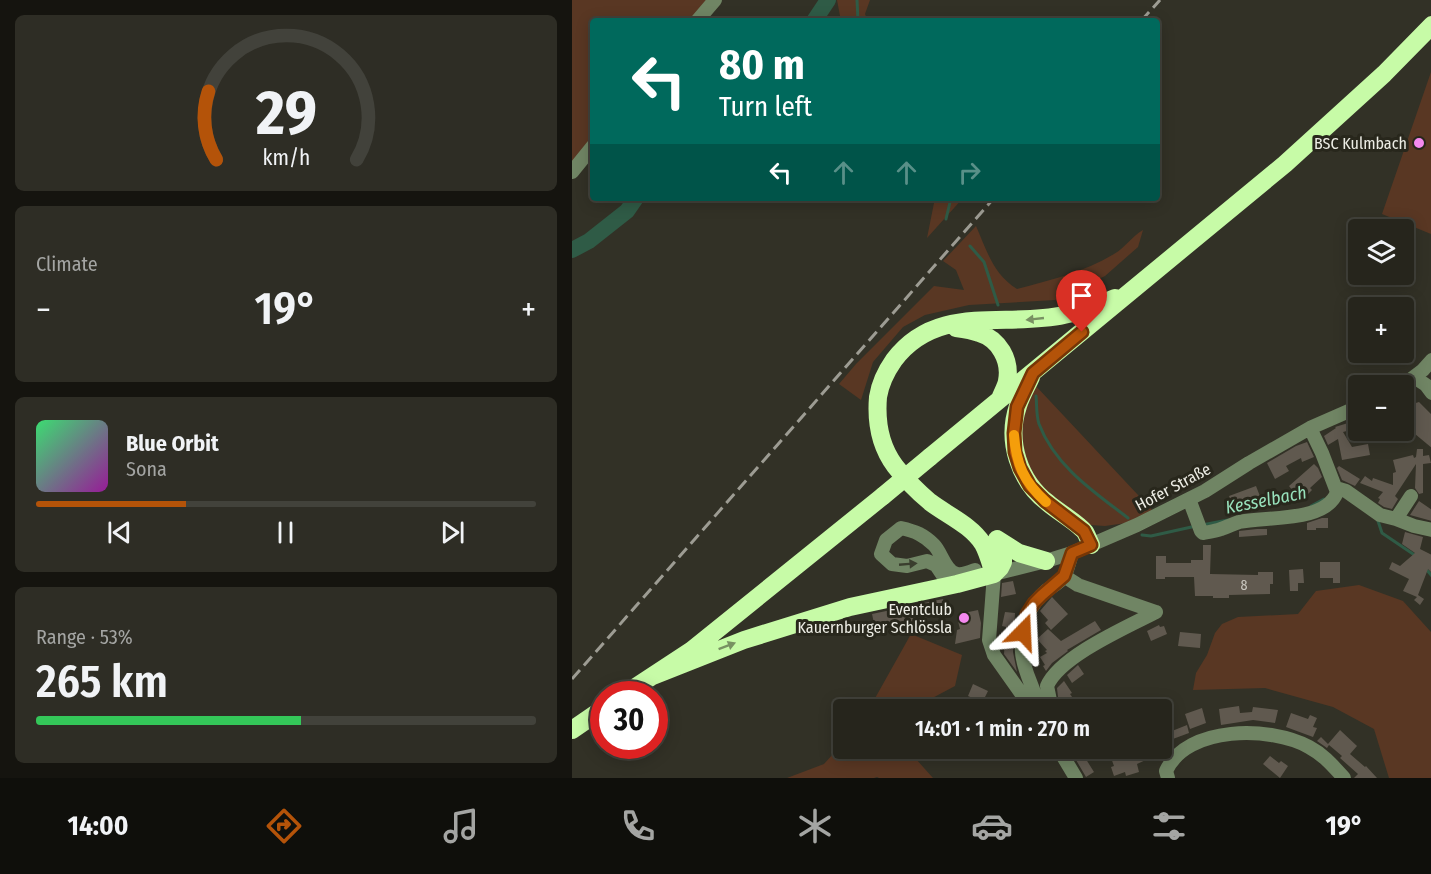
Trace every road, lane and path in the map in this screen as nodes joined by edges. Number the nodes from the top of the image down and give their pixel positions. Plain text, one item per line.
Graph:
1 (714, 0) edge
2 (699, 18) edge
3 (1432, 25) edge
4 (590, 150) edge
5 (572, 171) edge
6 (1131, 291) junction
7 (946, 325) junction
8 (1432, 360) edge
9 (1033, 373) junction
10 (1414, 377) joint
11 (1432, 393) edge
12 (1000, 399) junction
13 (1348, 411) edge
14 (1310, 428) junction
15 (1336, 493) junction
16 (1411, 496) dead end
17 (1189, 499) junction
18 (955, 518) junction
19 (1396, 519) junction
20 (1432, 530) edge
21 (998, 540) junction
22 (1091, 545) junction
23 (1072, 553) junction
24 (1046, 561) junction
25 (994, 574) junction
26 (1064, 576) junction
27 (957, 584) junction
28 (653, 676) junction
29 (645, 681) edge
30 (1048, 692) junction
31 (1025, 699) edge
32 (1037, 699) edge
33 (1050, 699) edge
34 (1053, 699) edge
35 (590, 718) edge
36 (572, 730) edge
37 (1064, 759) edge
38 (1074, 777) edge
39 (1168, 778) edge
40 (1344, 778) edge

1 - 2 street
3 - 6 highway
4 - 5 street
6 -> 7 highway
6 - 9 highway
7 - 12 highway
7 - 18 highway
8 - 10 street
9 - 12 highway
9 - 22 highway
10 - 11 street
12 - 28 highway, bridge
13 - 14 street, Hofer Straße
14 - 15 street
14 - 17 street, Hofer Straße
15 - 17 street
15 - 19 street
16 - 19 street
17 - 22 street, Hofer Straße
18 - 21 highway
18 - 25 highway
19 - 20 street
21 - 24 highway
21 - 25 highway
22 - 23 street, Hofer Straße
23 - 24 street, Hofer Straße
23 - 26 street
24 - 25 street, Hofer Straße
25 - 27 highway
25 -> 27 street, Hofer Straße
25 - 31 street
26 - 30 street
26 - 32 street
28 -> 27 highway
28 - 29 highway
30 - 33 street
30 - 34 street
35 - 36 highway
37 - 38 street
39 - 40 street

